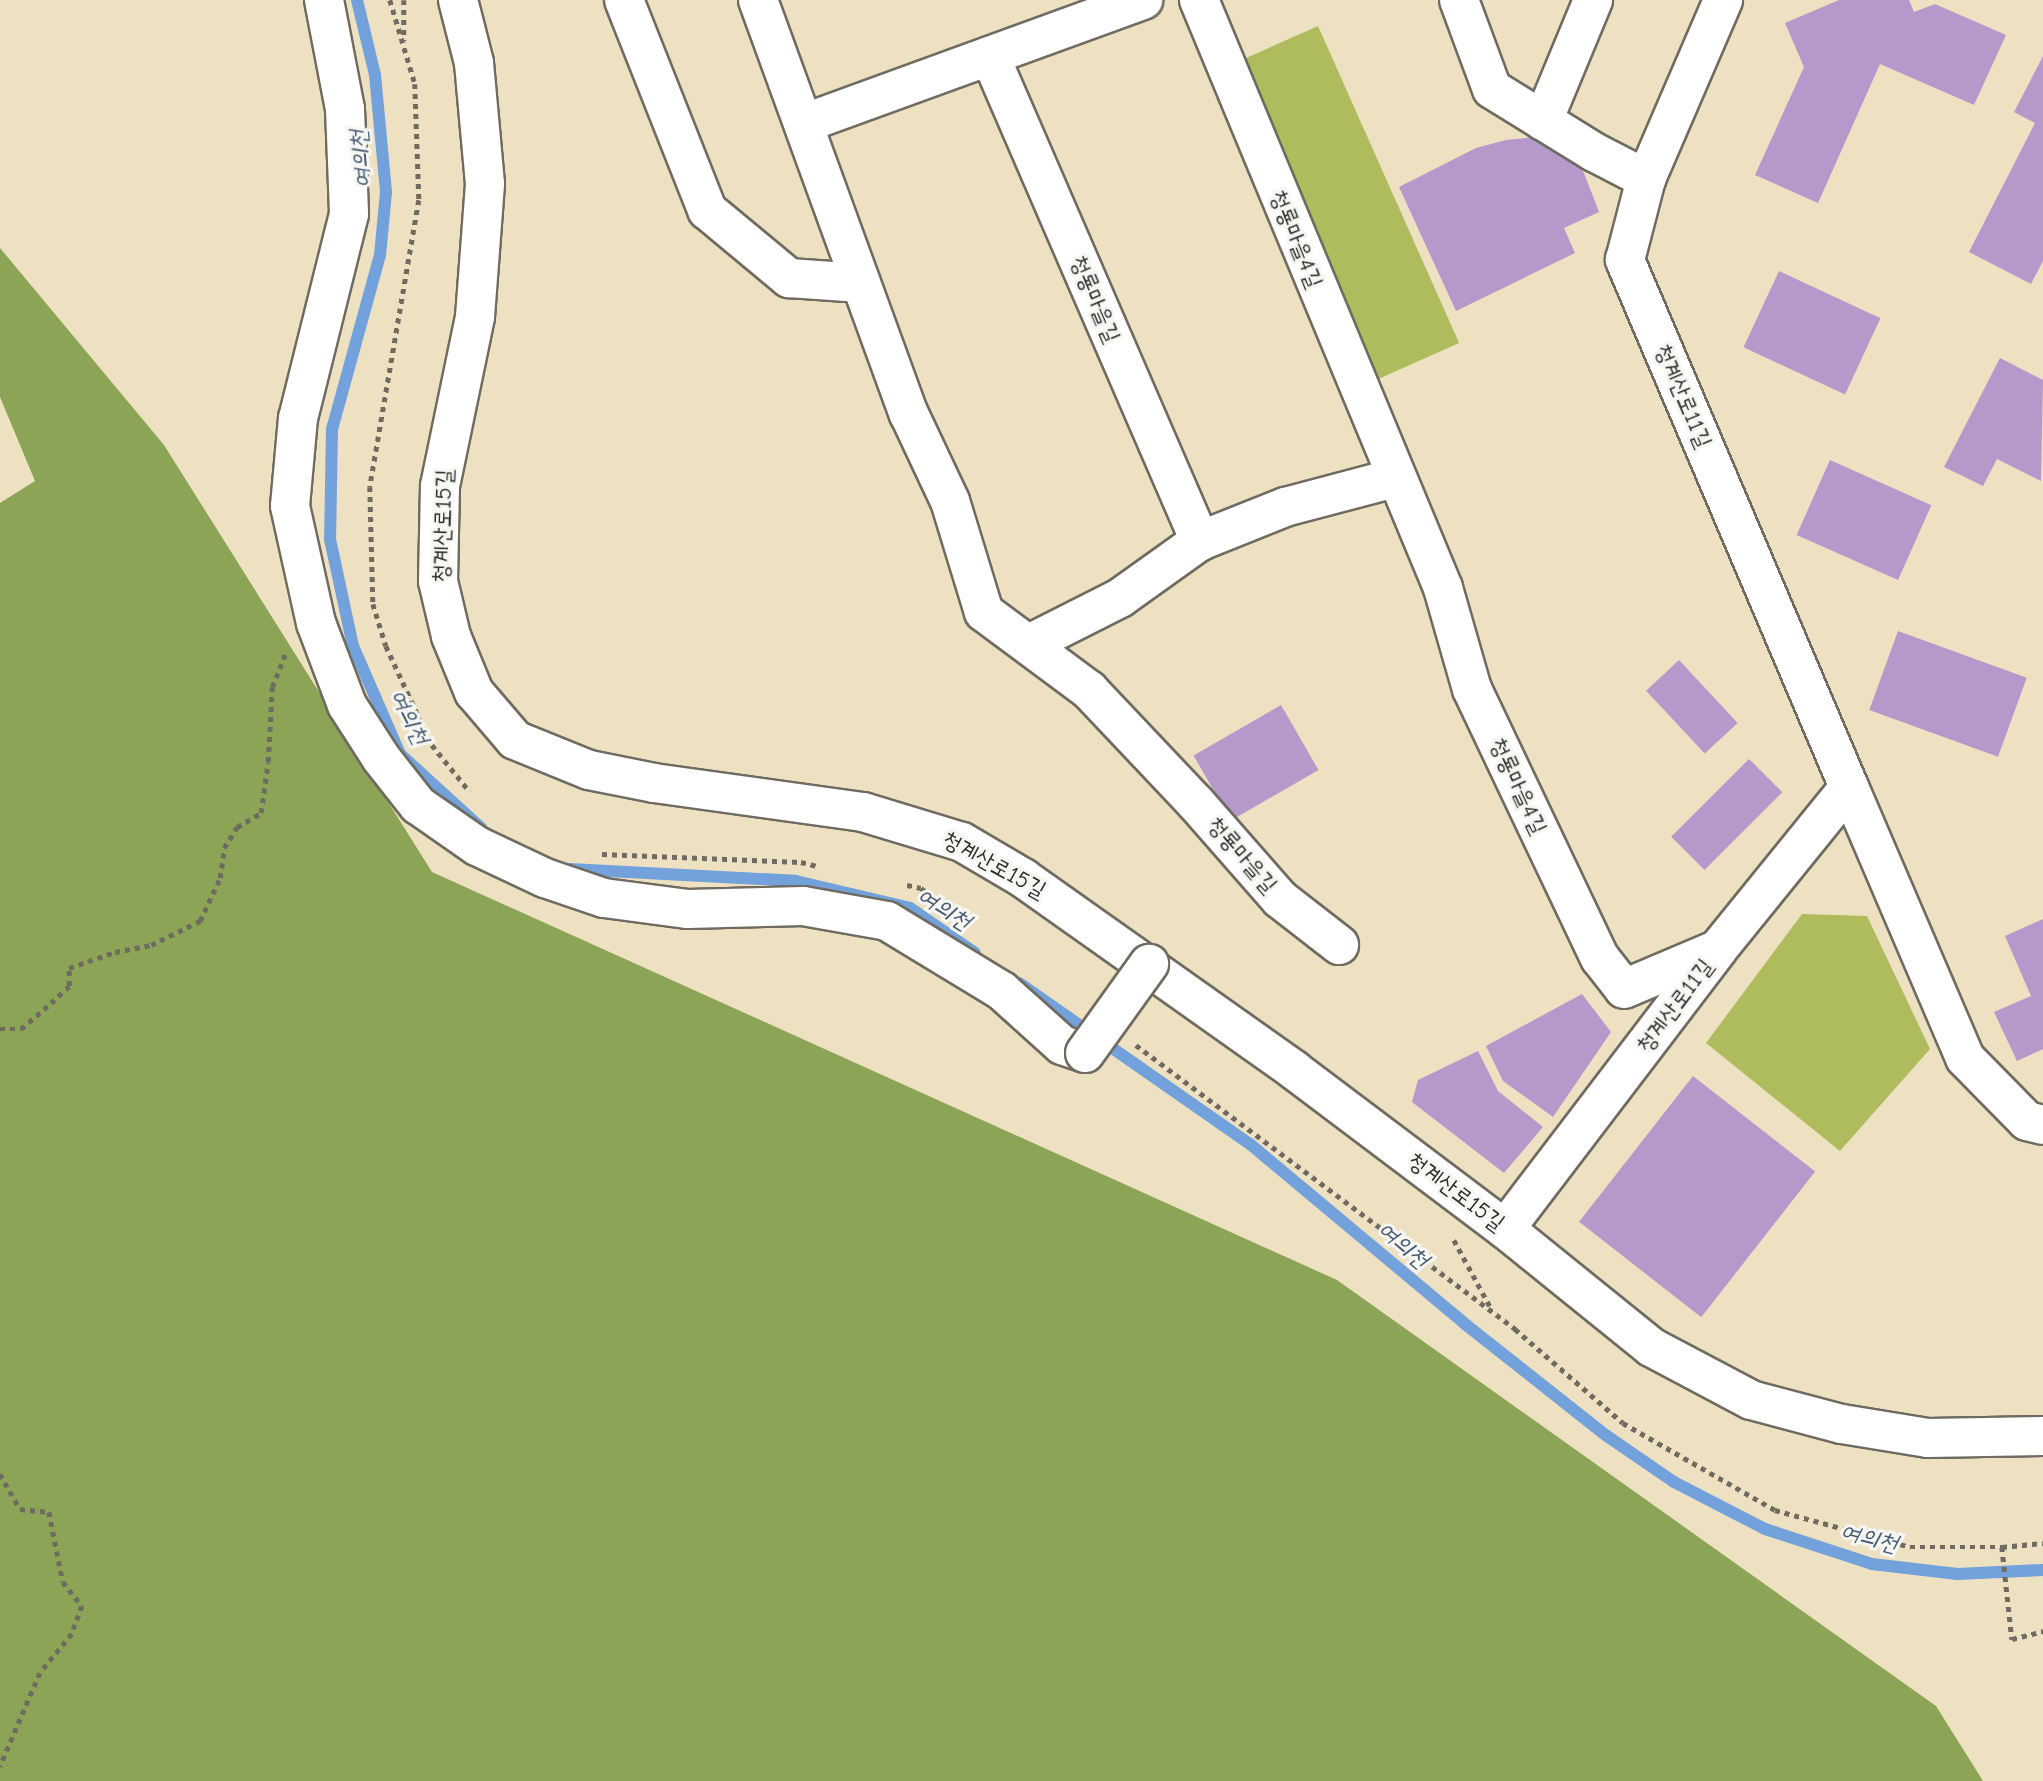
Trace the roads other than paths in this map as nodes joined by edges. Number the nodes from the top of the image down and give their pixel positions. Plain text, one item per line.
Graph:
1 (324, 0) edge
2 (458, 0) edge
3 (624, 0) edge
4 (758, 0) edge
5 (1143, 0) edge
6 (1199, 0) edge
7 (1459, 0) edge
8 (1593, 0) edge
9 (1723, 0) edge
10 (990, 56) junction
11 (1543, 121) junction
12 (805, 123) junction
13 (1646, 179) junction
14 (861, 284) junction
15 (1395, 478) junction
16 (1199, 541) junction
17 (1029, 644) junction
18 (1849, 788) junction
19 (1339, 945) dead end
20 (1718, 949) junction
21 (1149, 964) junction
22 (2043, 1125) edge
23 (1505, 1229) junction
24 (2043, 1436) edge

1 - 21 street, bridge
2 - 21 street, 청계산로15길
3 - 14 street
4 - 12 street, 청룡마을길
5 - 10 street
6 - 15 street, 청룡마을4길
7 - 11 street
8 - 11 street
9 - 13 street, 청계산로11길
10 - 12 street
10 - 16 street, 청룡마을길
11 - 13 street
12 - 14 street, 청룡마을길
13 - 18 street, 청계산로11길
14 - 17 street, 청룡마을길
15 - 16 street
15 - 20 street, 청룡마을4길
16 - 17 street
17 - 19 street, 청룡마을길
18 - 20 street, 청계산로11길
18 - 22 street, 청계산로11길
20 - 23 street, 청계산로11길
21 - 23 street, 청계산로15길
23 - 24 street, 청계산로15길

